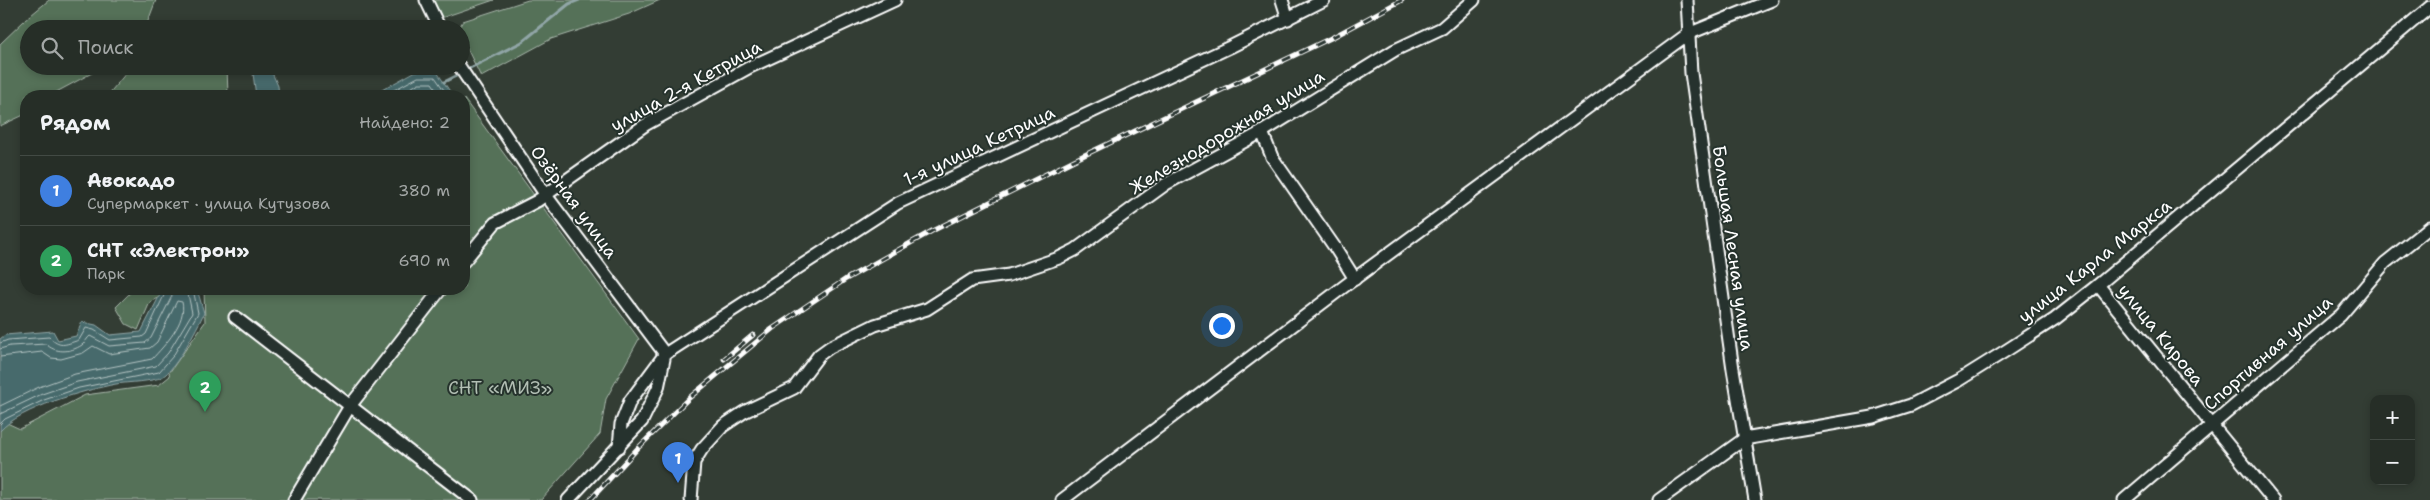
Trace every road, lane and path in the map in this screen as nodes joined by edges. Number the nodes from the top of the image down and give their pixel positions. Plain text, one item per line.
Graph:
1 (426, 0) edge
2 (894, 0) edge
3 (1282, 0) edge
4 (1324, 0) edge
5 (1474, 0) edge
6 (1687, 0) edge
7 (1772, 0) edge
8 (2430, 7) edge
9 (1288, 19) junction
10 (436, 20) edge
11 (1688, 34) junction
12 (465, 75) edge
13 (1262, 132) junction
14 (545, 194) junction
15 (2430, 227) edge
16 (470, 253) edge
17 (1354, 279) junction
18 (2098, 285) junction
19 (436, 295) edge
20 (234, 317) dead end
21 (665, 354) junction
22 (350, 406) junction
23 (2211, 426) junction
24 (1744, 438) junction
25 (619, 446) junction
26 (294, 500) edge
27 (472, 500) edge
28 (568, 500) edge
29 (691, 500) edge
30 (1062, 500) edge
31 (1658, 500) edge
32 (1755, 500) edge
33 (2124, 500) edge
34 (2273, 500) edge

1 - 10 street
2 - 14 street, улица 2-я Кетрица
3 - 9 street
4 - 9 street, 1-я улица Кетрица
5 - 13 street, Железнодорожная улица
6 - 11 street, Большая Лесная улица
7 - 11 street
8 - 18 street, улица Карла Маркса
9 - 21 street, 1-я улица Кетрица
11 - 17 street
11 - 24 street, Большая Лесная улица
12 - 14 street, Озёрная улица
13 - 17 street
13 - 29 street, Железнодорожная улица
14 - 16 street, улица 2-я Кетрица
14 - 21 street, Озёрная улица
15 - 23 street, Спортивная улица
17 - 30 street
18 - 23 street, улица Кирова
18 - 24 street, улица Карла Маркса
19 - 22 street
20 - 22 street
21 - 25 street
21 - 25 street
22 - 26 street
22 - 27 street
23 - 33 street, Спортивная улица
23 - 34 street, улица Кирова
24 - 31 street, улица Карла Маркса
24 - 32 street, Большая Лесная улица
25 - 28 street

